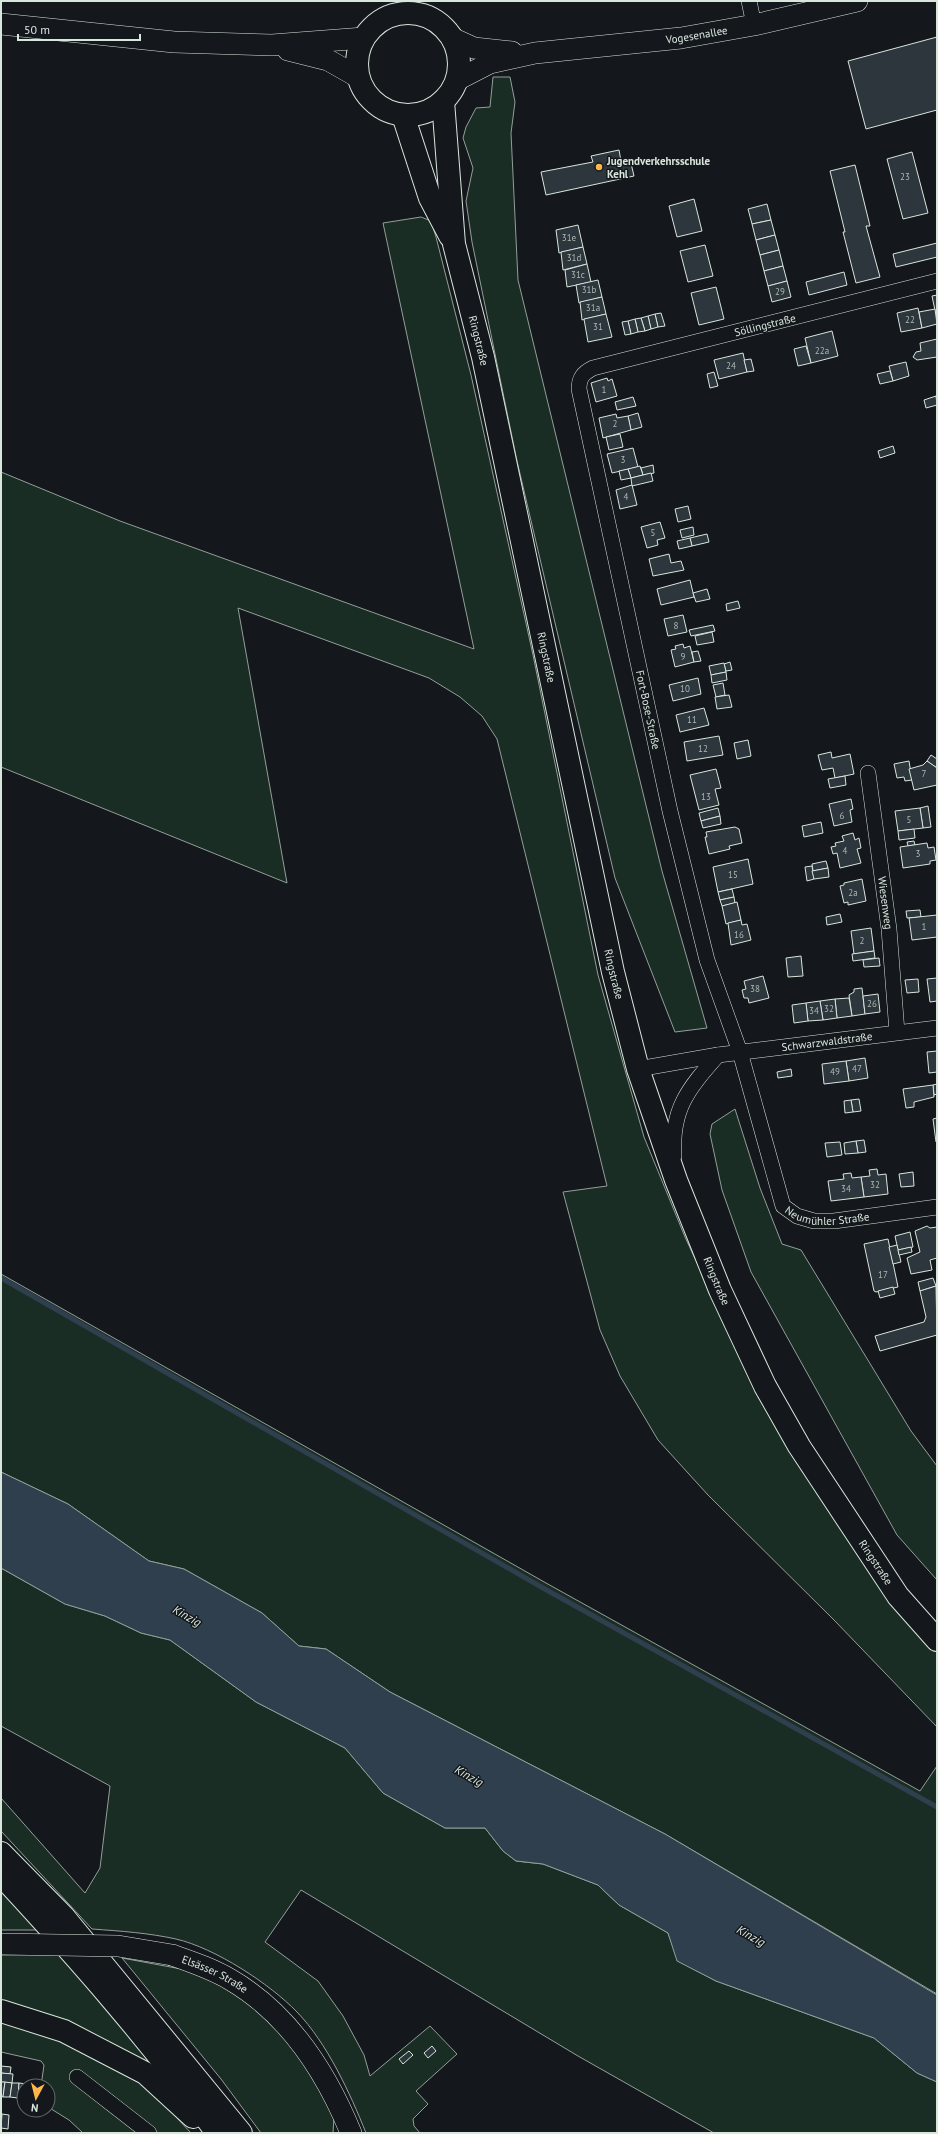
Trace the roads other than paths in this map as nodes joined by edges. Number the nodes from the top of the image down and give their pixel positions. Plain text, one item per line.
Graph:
1 (749, 1) edge
2 (857, 1) edge
3 (423, 8) edge
4 (380, 11) edge
5 (1, 24) edge
6 (754, 25) junction
7 (364, 38) junction
8 (452, 38) junction
9 (272, 45) junction
10 (534, 53) junction
11 (358, 77) junction
12 (457, 80) junction
13 (443, 101) junction
14 (403, 115) junction
15 (454, 244) junction
16 (937, 281) edge
17 (593, 368) joint
18 (868, 773) dead end
19 (937, 1028) edge
20 (897, 1032) junction
21 (740, 1052) junction
22 (718, 1055) junction
23 (638, 1069) junction
24 (676, 1180) junction
25 (937, 1208) edge
26 (937, 1640) edge
27 (1, 1853) edge
28 (1, 1875) edge
29 (1, 1944) edge
30 (1, 2011) edge
31 (77, 2077) dead end
32 (342, 2123) edge
33 (150, 2133) edge
34 (210, 2133) edge
35 (217, 2133) edge
36 (242, 2133) edge
37 (351, 2133) edge

1 - 6 street
2 - 6 street, Vogesenallee
3 - 4 main road
3 - 8 main road
4 - 7 main road
5 - 9 street
6 - 10 street, Vogesenallee
7 - 9 street
7 - 11 main road
8 - 10 street, Vogesenallee
8 - 12 main road
9 - 11 street
10 - 12 street, Vogesenallee
11 - 14 main road
12 - 13 main road
13 - 14 main road
13 - 15 main road, Ringstraße
14 - 15 main road, Ringstraße
15 - 23 main road, Ringstraße
16 - 17 street, Söllingstraße
17 - 21 street, Fort-Bose-Straße
18 - 20 street, Wiesenweg
19 - 20 street, Schwarzwaldstraße
20 - 21 street, Schwarzwaldstraße
21 - 22 street, Schwarzwaldstraße
21 - 25 street, Neumühler Straße
22 - 23 street, Schwarzwaldstraße
22 - 24 street
23 - 24 main road, Ringstraße
24 - 26 main road, Ringstraße
27 - 36 main road
28 - 35 main road
29 - 32 street, Elsässer Straße, bridge
30 - 34 main road
31 - 33 street
32 - 37 street, Elsässer Straße

